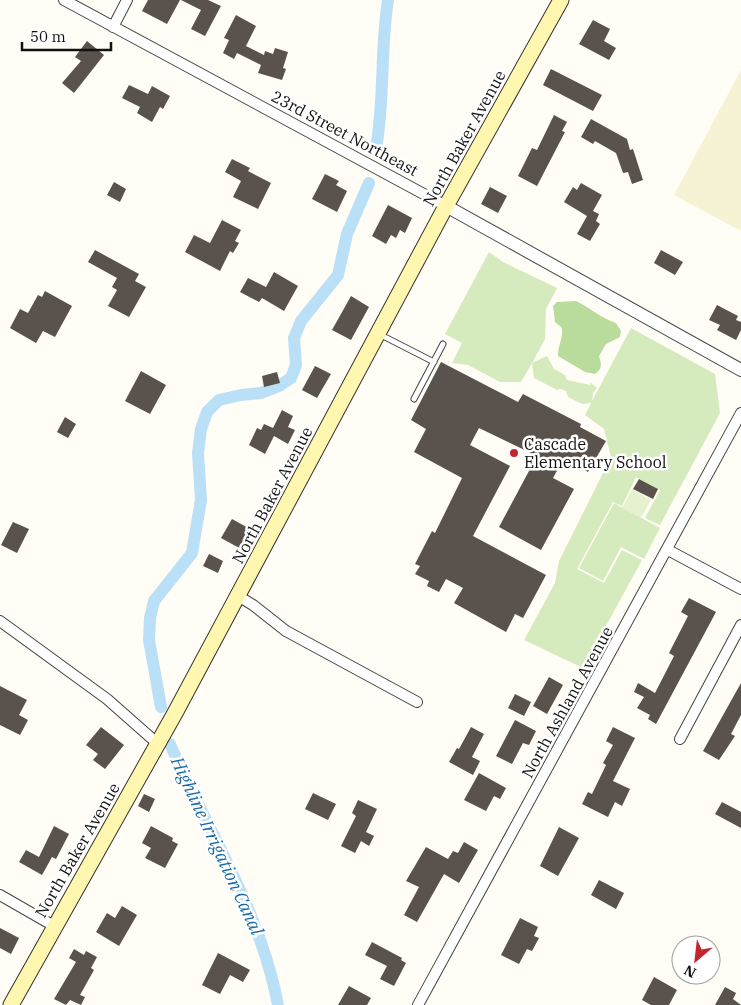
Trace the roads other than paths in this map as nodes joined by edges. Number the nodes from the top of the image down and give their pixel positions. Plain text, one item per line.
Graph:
1 (64, 0) edge
2 (127, 0) edge
3 (561, 0) edge
4 (113, 27) junction
5 (446, 206) junction
6 (379, 334) junction
7 (443, 344) dead end
8 (434, 362) junction
9 (741, 370) edge
10 (414, 399) dead end
11 (741, 414) edge
12 (668, 550) junction
13 (741, 589) edge
14 (238, 596) junction
15 (0, 621) edge
16 (741, 625) edge
17 (417, 702) dead end
18 (680, 739) dead end
19 (158, 744) junction
20 (0, 895) edge
21 (54, 926) junction
22 (11, 1005) edge
23 (418, 1005) edge

1 - 4 street, 23rd Street Northeast
2 - 4 street
3 - 5 main road, North Baker Avenue
4 - 5 street, 23rd Street Northeast
5 - 6 main road, North Baker Avenue
5 - 9 street, 23rd Street Northeast
6 - 8 lane
6 - 14 main road, North Baker Avenue
7 - 8 lane
8 - 10 lane
11 - 12 street, North Ashland Avenue
12 - 13 street
12 - 23 street, North Ashland Avenue
14 - 17 street
14 - 19 main road, North Baker Avenue
15 - 19 street
16 - 18 street
19 - 21 main road, North Baker Avenue
20 - 21 street
21 - 22 main road, North Baker Avenue

